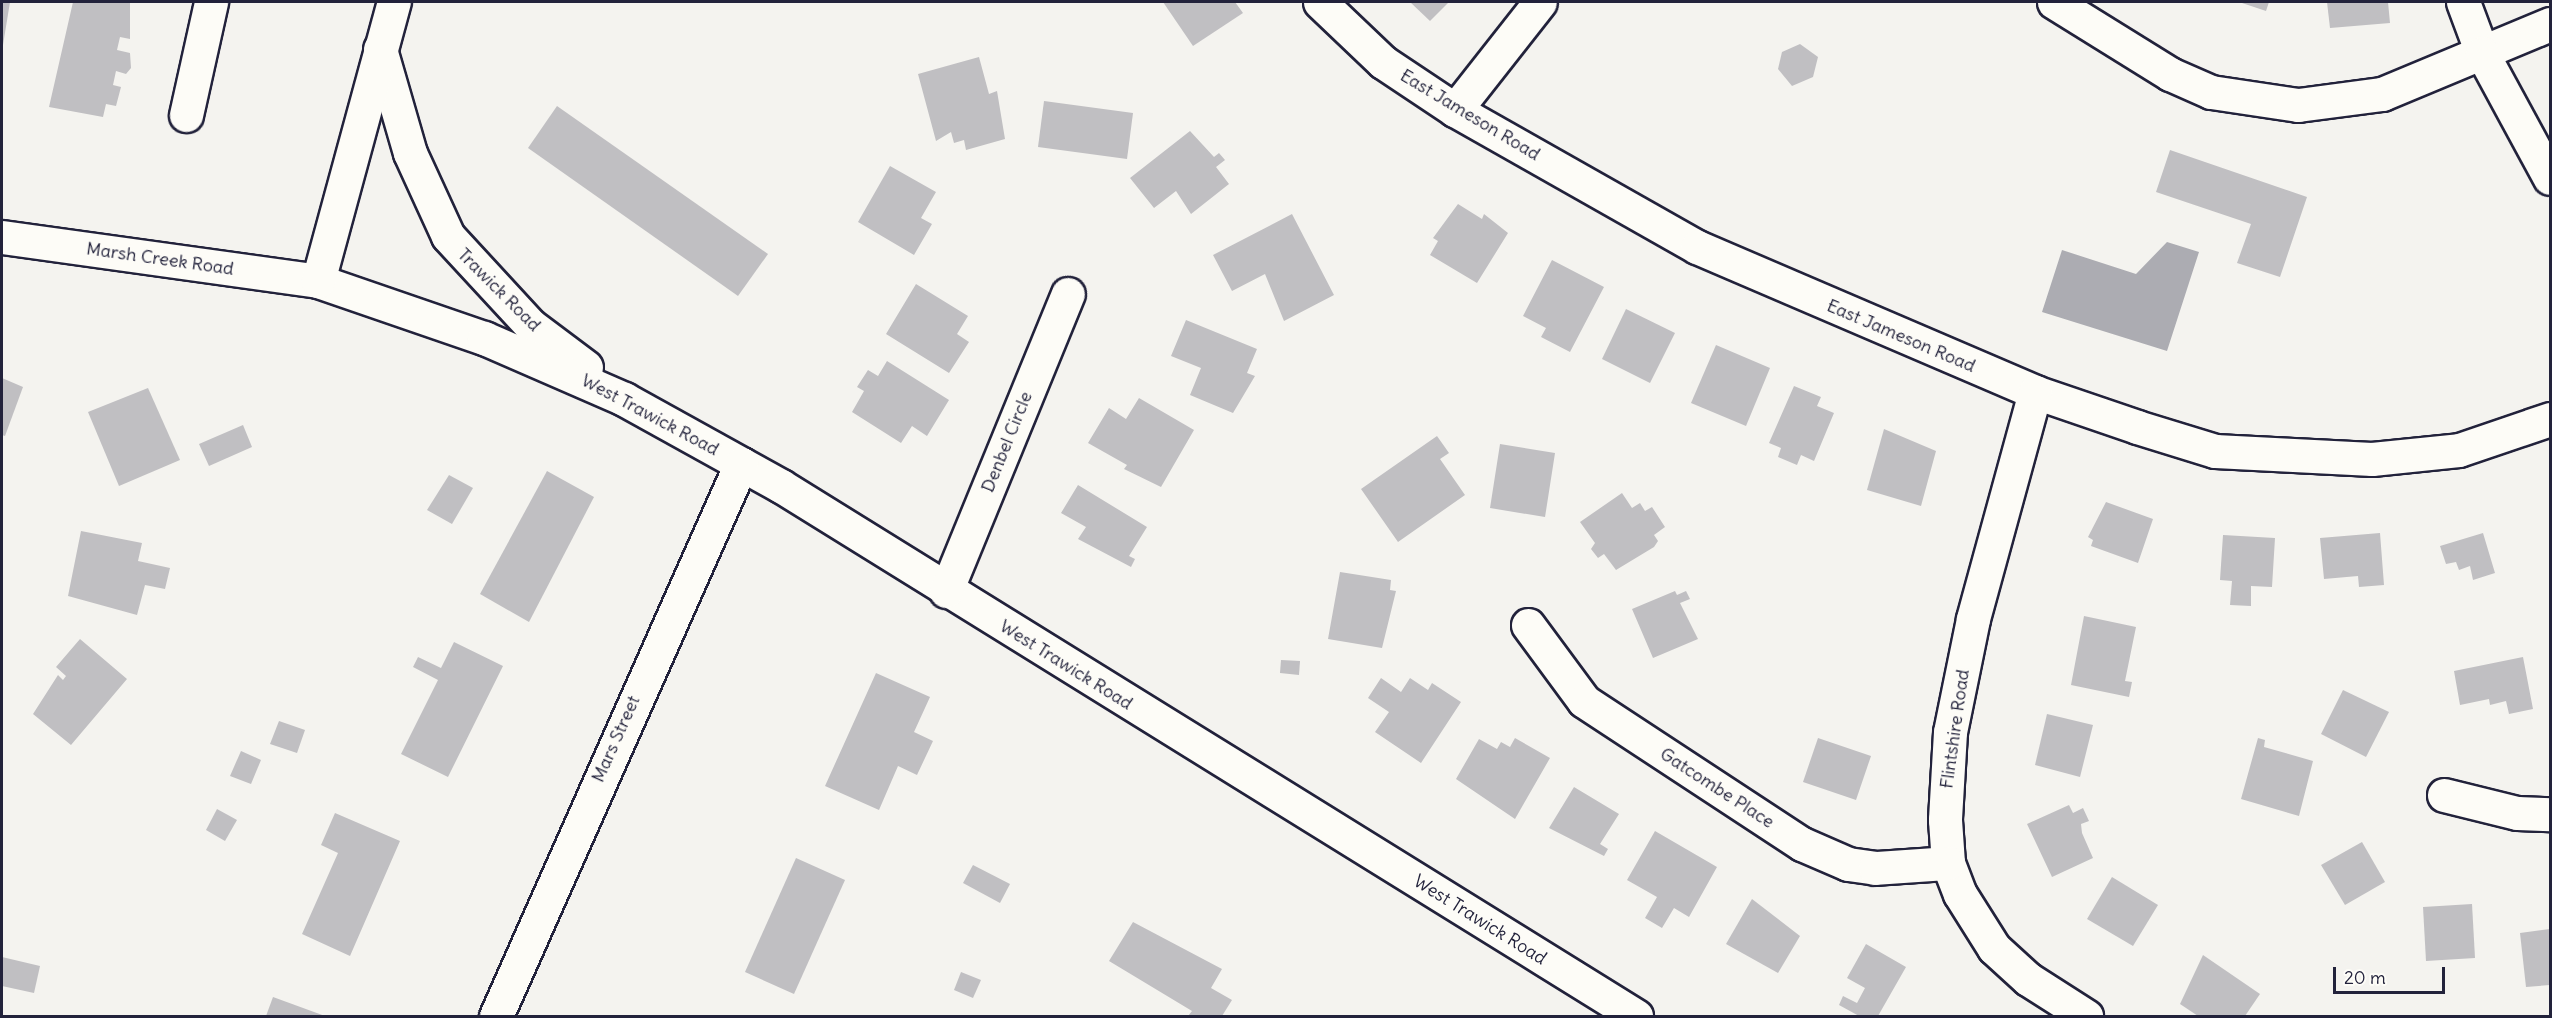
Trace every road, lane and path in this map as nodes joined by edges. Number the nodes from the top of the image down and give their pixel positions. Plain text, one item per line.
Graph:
1 (211, 2) edge
2 (394, 2) edge
3 (1320, 2) edge
4 (1540, 2) edge
5 (2054, 2) edge
6 (2463, 2) edge
7 (2550, 24) edge
8 (380, 49) junction
9 (2482, 53) junction
10 (1455, 110) junction
11 (186, 116) dead end
12 (2550, 178) edge
13 (2, 237) edge
14 (318, 281) junction
15 (1068, 294) dead end
16 (2036, 392) junction
17 (624, 399) junction
18 (2550, 419) edge
19 (741, 464) junction
20 (946, 591) junction
21 (1528, 625) dead end
22 (2445, 795) dead end
23 (2550, 814) edge
24 (1948, 863) junction
25 (1619, 1012) edge
26 (496, 1017) edge
27 (2086, 1017) edge

1 - 11 street
2 - 8 street
3 - 10 street, East Jameson Road
4 - 10 street
5 - 9 street
6 - 9 street
7 - 9 street
8 - 14 street
8 - 17 street, Trawick Road
9 - 12 street
10 - 16 street, East Jameson Road
13 - 14 street, Marsh Creek Road
14 - 17 street, West Trawick Road
15 - 20 street, Denbel Circle
16 - 18 street, East Jameson Road
16 - 24 street, Flintshire Road
17 - 19 street, West Trawick Road
19 - 20 street, West Trawick Road
19 - 26 street, Mars Street
20 - 25 street, West Trawick Road
21 - 24 street, Gatcombe Place
22 - 23 street
24 - 27 street, Flintshire Road

